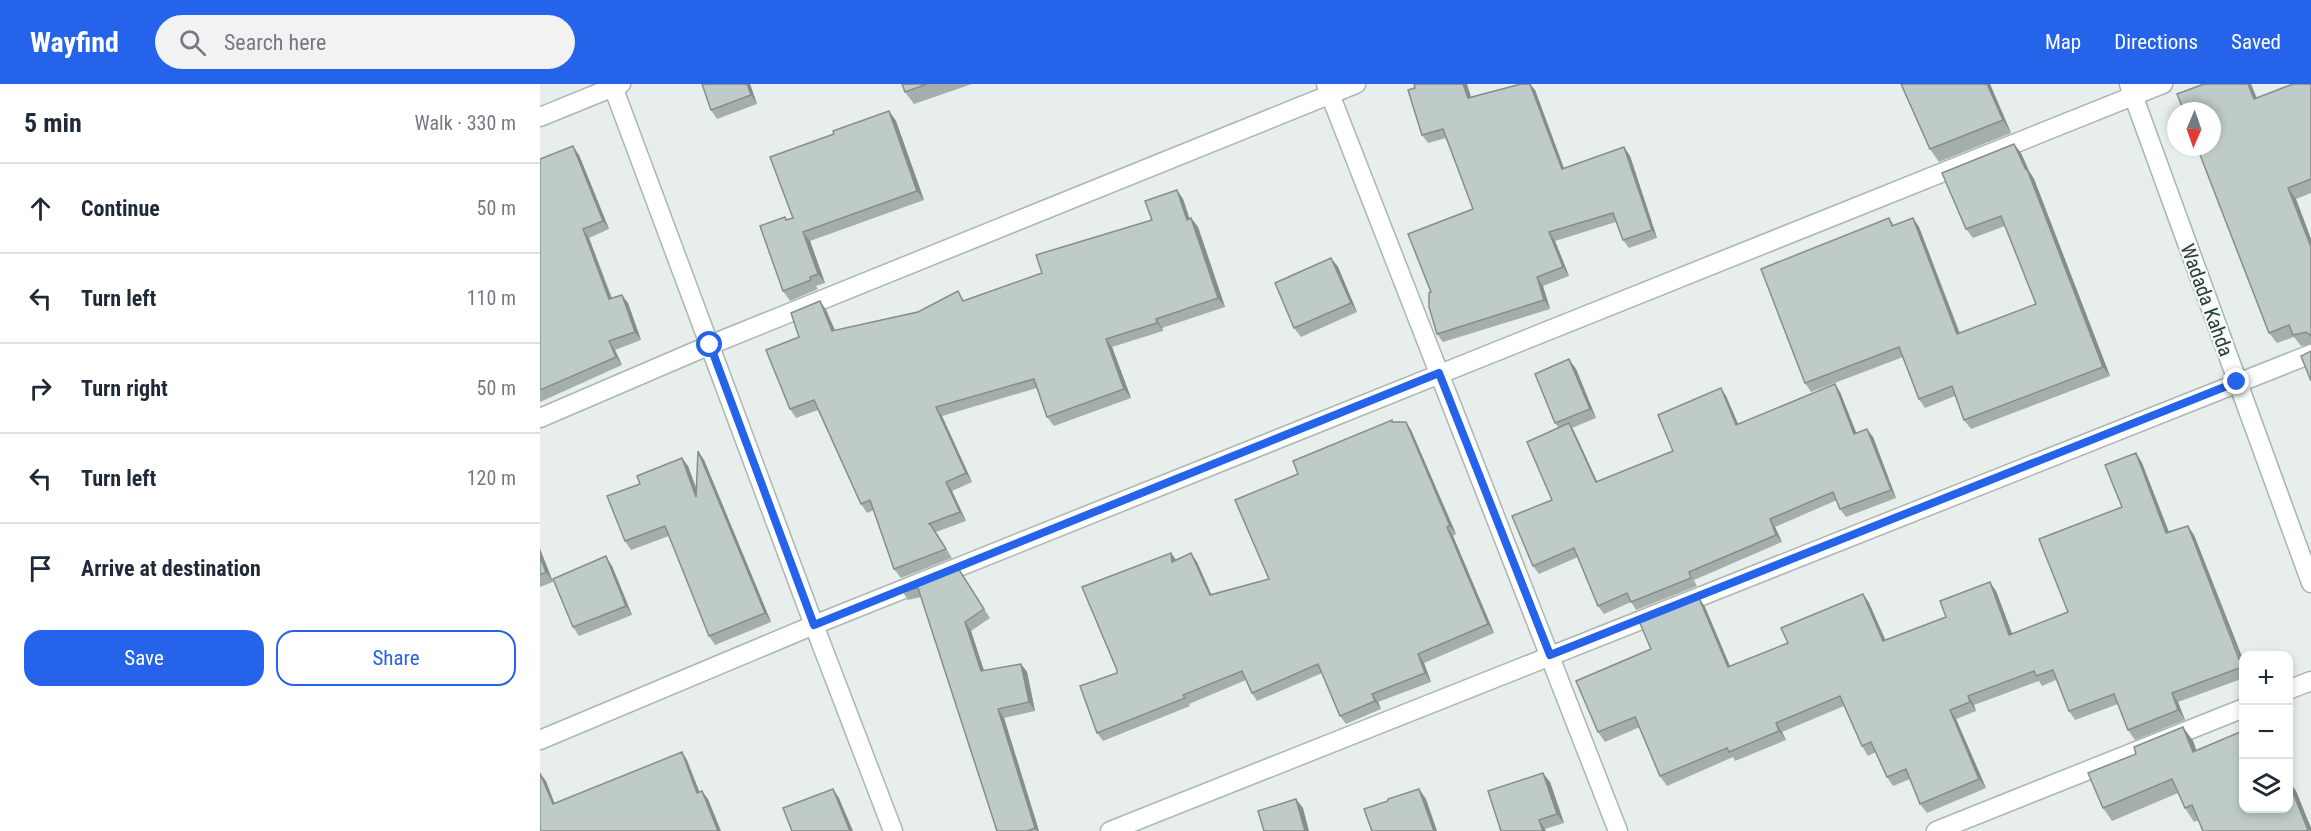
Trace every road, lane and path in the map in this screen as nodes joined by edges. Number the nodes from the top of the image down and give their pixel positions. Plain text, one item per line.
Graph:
1 (1356, 84) edge
2 (2163, 84) edge
3 (616, 85) edge
4 (1328, 89) edge
5 (2131, 90) edge
6 (540, 117) edge
7 (710, 345) junction
8 (2311, 354) edge
9 (1439, 373) junction
10 (2237, 382) junction
11 (540, 418) edge
12 (2311, 583) edge
13 (814, 625) junction
14 (1550, 655) junction
15 (2311, 681) edge
16 (2293, 688) edge
17 (2239, 710) edge
18 (540, 740) edge
19 (893, 831) edge
20 (1110, 831) edge
21 (1618, 831) edge
22 (1936, 831) edge

1 - 4 street
2 - 5 street
3 - 6 street
3 - 7 street
4 - 7 street
4 - 9 street
5 - 9 street
5 - 10 street, Wadada Kahda
7 - 11 street
7 - 13 street
8 - 10 street
9 - 13 street
9 - 14 street
10 - 12 street, Wadada Kahda
10 - 14 street
13 - 18 street
13 - 19 street
14 - 20 street
14 - 21 street
15 - 16 street
17 - 22 street

